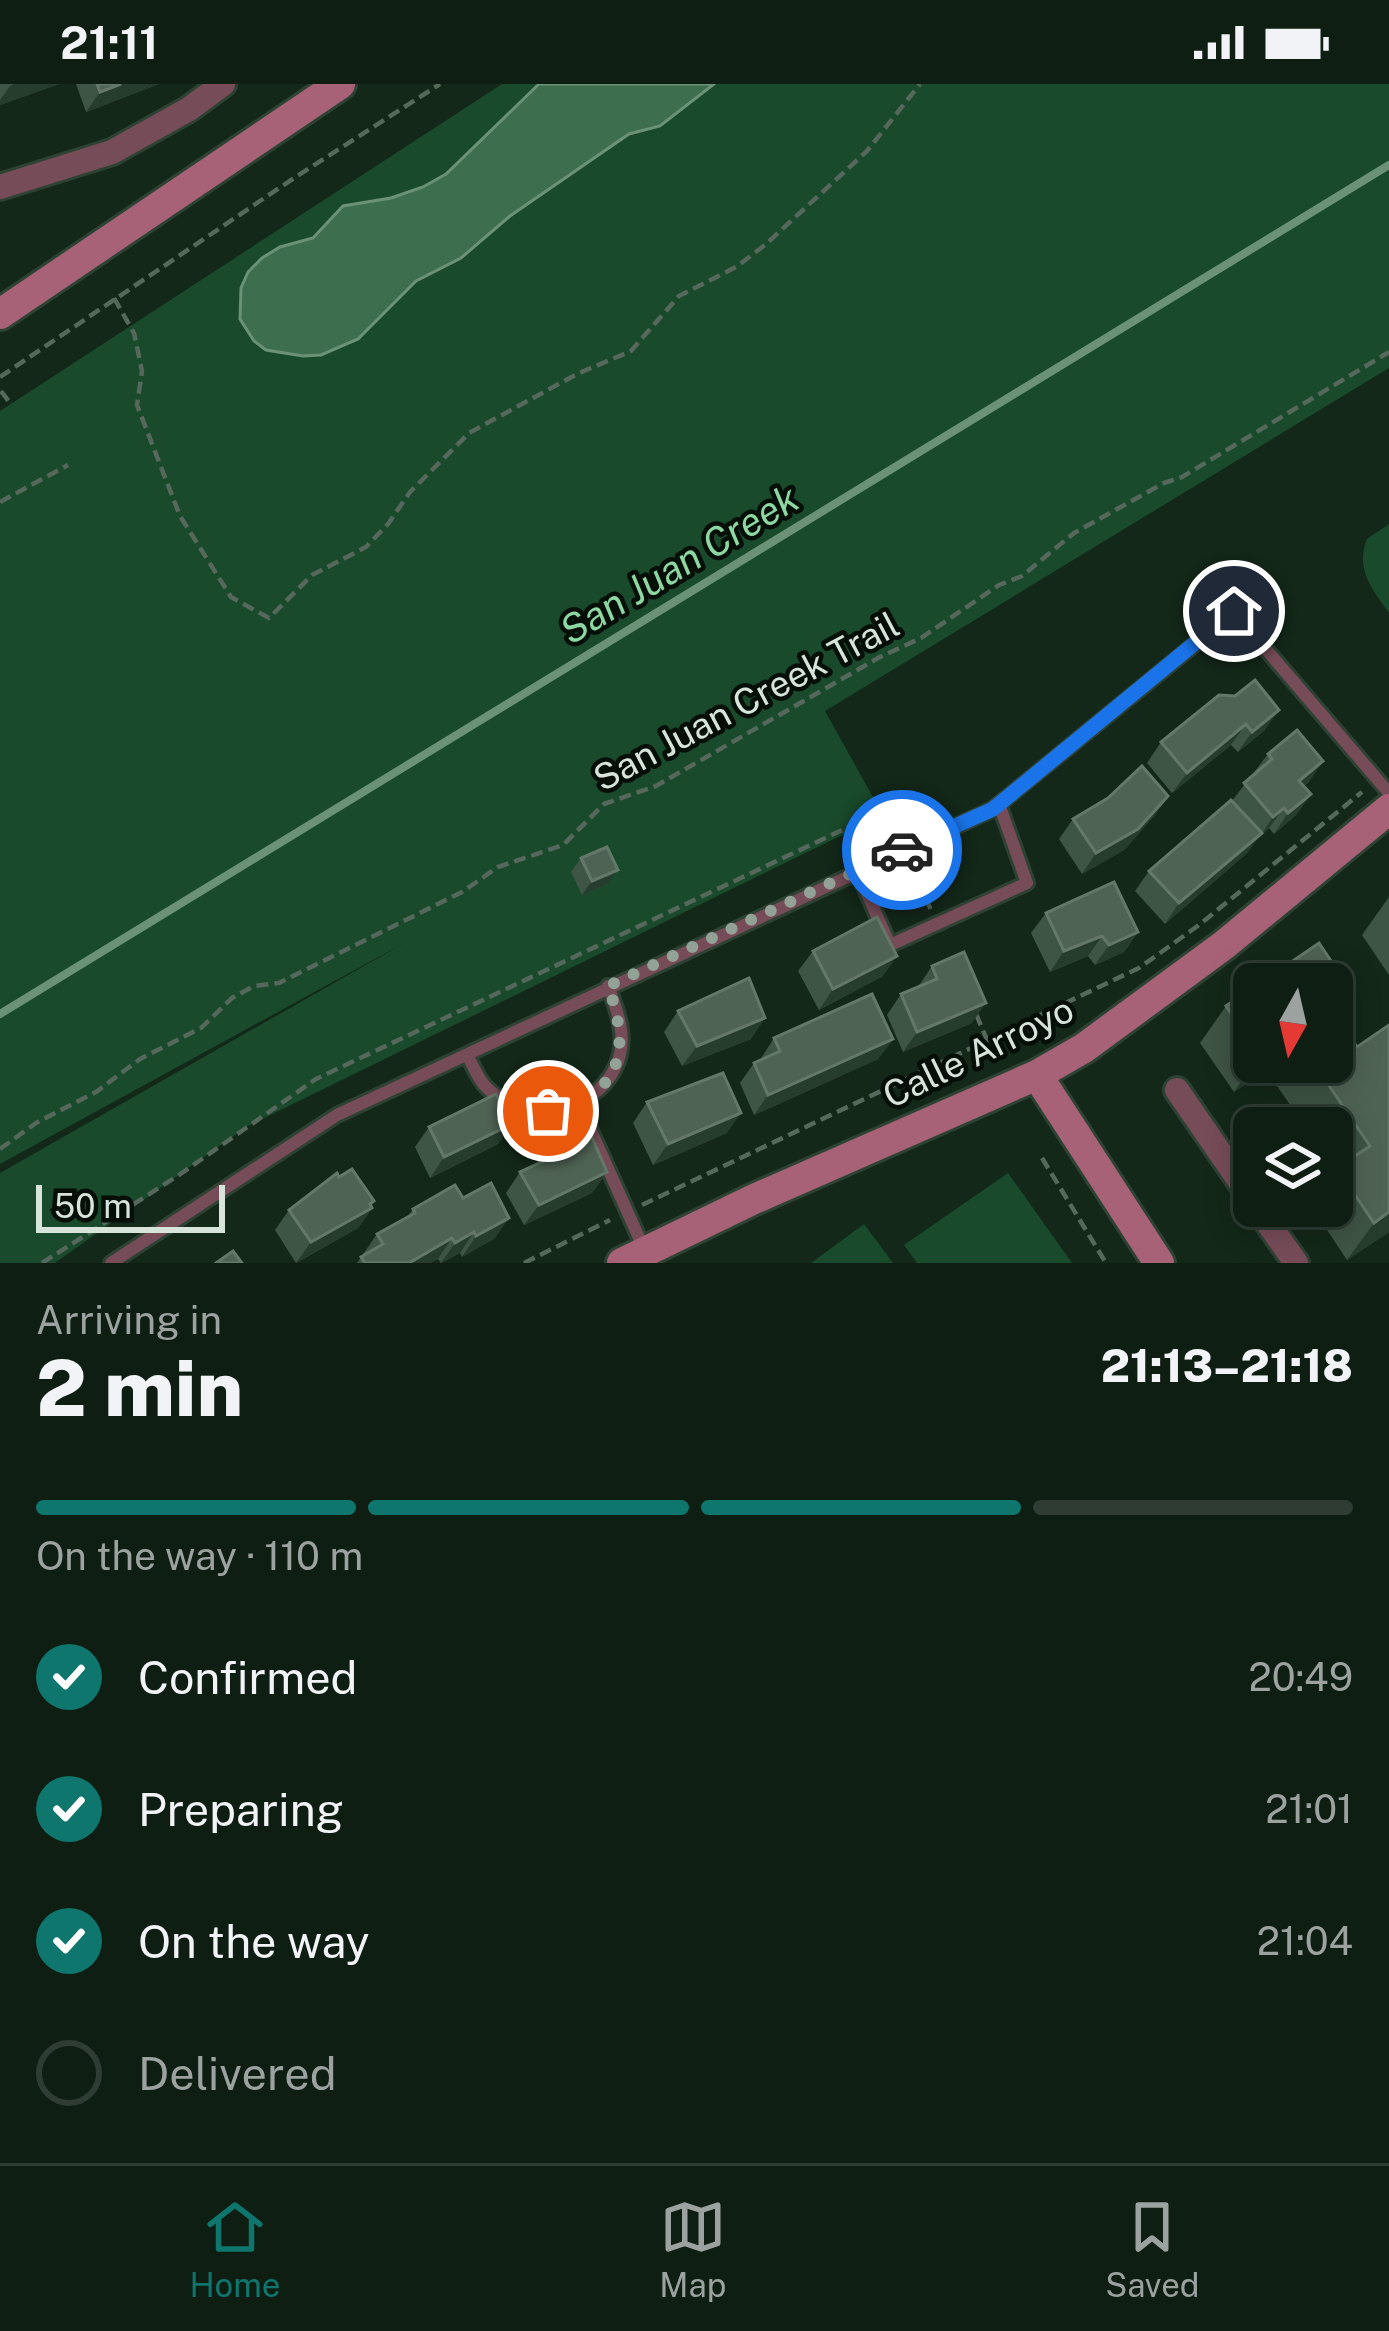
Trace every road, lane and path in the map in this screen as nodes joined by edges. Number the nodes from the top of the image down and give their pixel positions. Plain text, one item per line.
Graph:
1 (223, 84) edge
2 (340, 84) edge
3 (440, 84) edge
4 (920, 84) edge
5 (0, 187) edge
6 (114, 298) junction
7 (2, 308) edge
8 (1389, 352) edge
9 (0, 377) edge
10 (1, 391) edge
11 (11, 404) dead end
12 (68, 465) dead end
13 (0, 502) edge
14 (1378, 779) junction
15 (1389, 793) edge
16 (999, 804) junction
17 (1389, 809) edge
18 (856, 872) junction
19 (608, 986) junction
20 (467, 1055) junction
21 (1036, 1075) junction
22 (1177, 1090) dead end
23 (579, 1104) junction
24 (0, 1149) edge
25 (1042, 1158) dead end
26 (1233, 1172) edge
27 (627, 1212) junction
28 (1271, 1227) edge
29 (634, 1257) edge
30 (111, 1263) edge
31 (524, 1263) edge
32 (1106, 1263) edge
33 (1159, 1263) edge
34 (1296, 1263) edge

1 - 5 street
2 - 7 main road
3 - 6 path
4 - 6 path
6 - 9 path
8 - 24 path, San Juan Creek Trail
10 - 11 path
12 - 13 path
14 - 15 lane
14 - 16 lane
14 - 27 path
16 - 18 lane
16 - 18 lane
17 - 21 main road, Calle Arroyo
18 - 19 lane
19 - 20 lane
19 - 23 lane
20 - 23 lane
20 - 30 lane
21 - 29 main road, Calle Arroyo
21 - 33 main road
22 - 26 street
23 - 27 lane
25 - 32 path
27 - 29 lane
27 - 31 path
28 - 34 street

